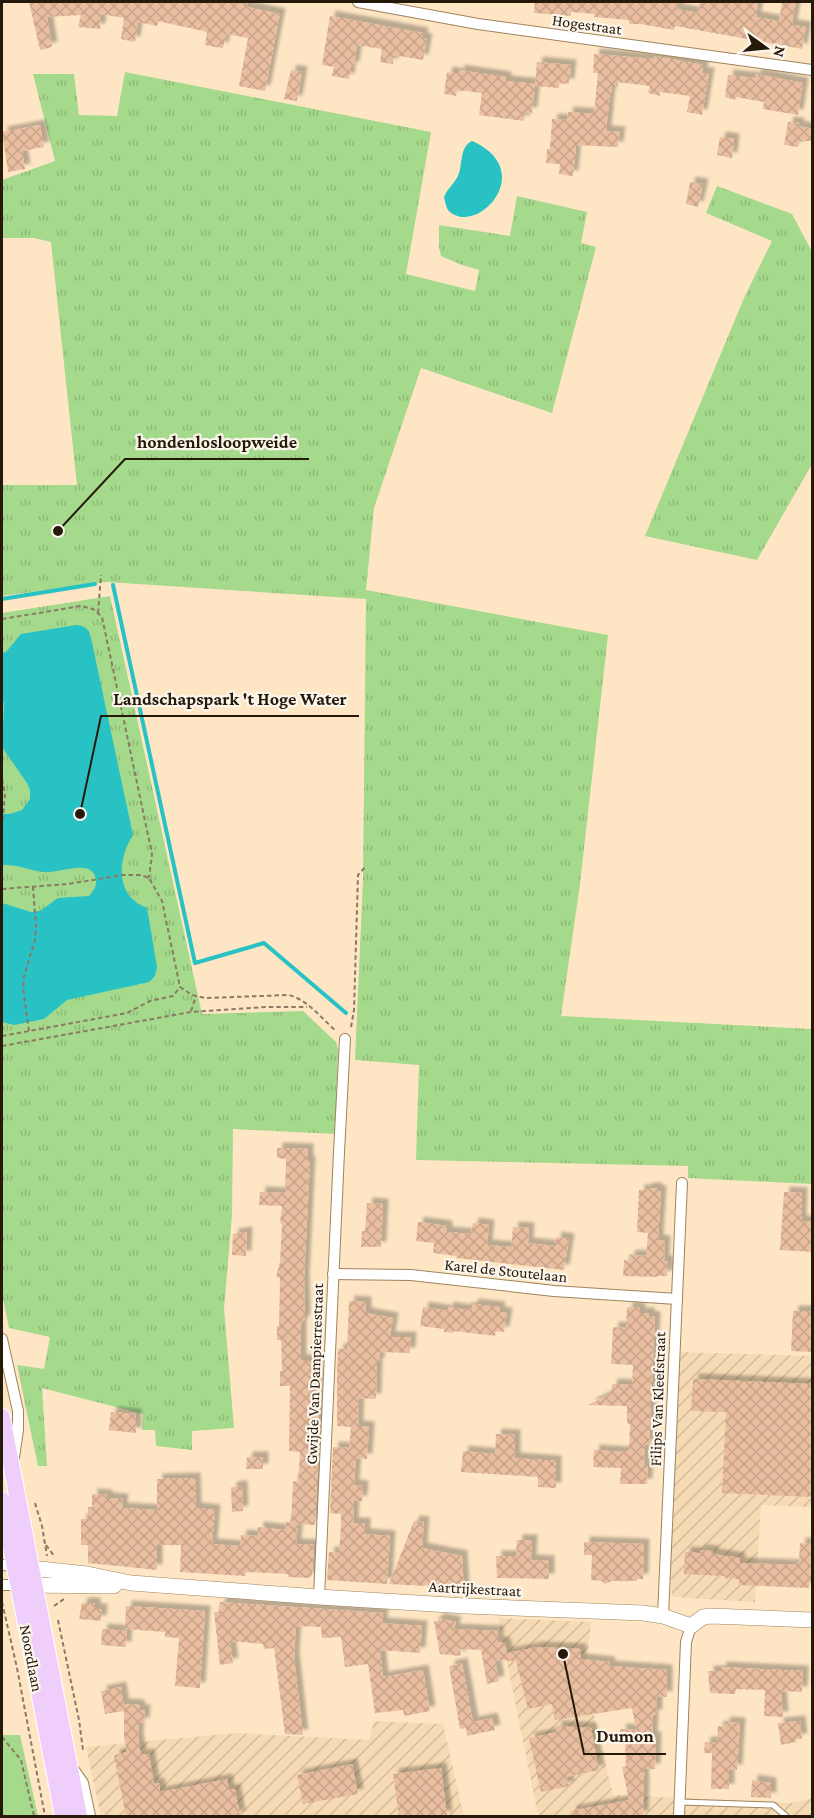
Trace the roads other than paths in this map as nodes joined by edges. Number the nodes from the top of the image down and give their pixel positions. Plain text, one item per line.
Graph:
1 (358, 2) edge
2 (813, 70) edge
3 (345, 1039) road end
4 (682, 1183) dead end
5 (333, 1274) junction
6 (676, 1299) junction
7 (2, 1339) edge
8 (2, 1417) edge
9 (12, 1472) junction
10 (2, 1500) edge
11 (16, 1566) edge
12 (131, 1583) junction
13 (18, 1585) edge
14 (319, 1597) junction
15 (663, 1616) junction
16 (813, 1620) edge
17 (691, 1626) junction
18 (74, 1770) junction
19 (680, 1802) junction
20 (63, 1816) edge
21 (79, 1816) edge
22 (90, 1816) edge
23 (680, 1816) edge
24 (786, 1816) edge

1 - 2 street, Hogestraat
3 - 5 street, Gwijde Van Dampierrestraat
4 - 6 street, Filips Van Kleefstraat
5 - 6 street, Karel de Stoutelaan
5 - 14 street, Gwijde Van Dampierrestraat
6 - 15 street, Filips Van Kleefstraat
7 - 9 street, Noordlaan
8 - 9 main road, Noordlaan
9 - 11 main road, Noordlaan
10 - 11 main road, Noordlaan
11 - 12 street, Aartrijkestraat
11 - 13 main road, Noordlaan
12 - 13 street, Aartrijkestraat
12 - 14 street, Aartrijkestraat
13 - 18 main road, Noordlaan
13 - 20 main road, Noordlaan
14 - 15 street, Aartrijkestraat
15 - 17 street, Aartrijkestraat
16 - 17 street
17 - 19 street
18 - 21 main road, Noordlaan
18 - 22 street, Noordlaan
19 - 23 street
19 - 24 lane

